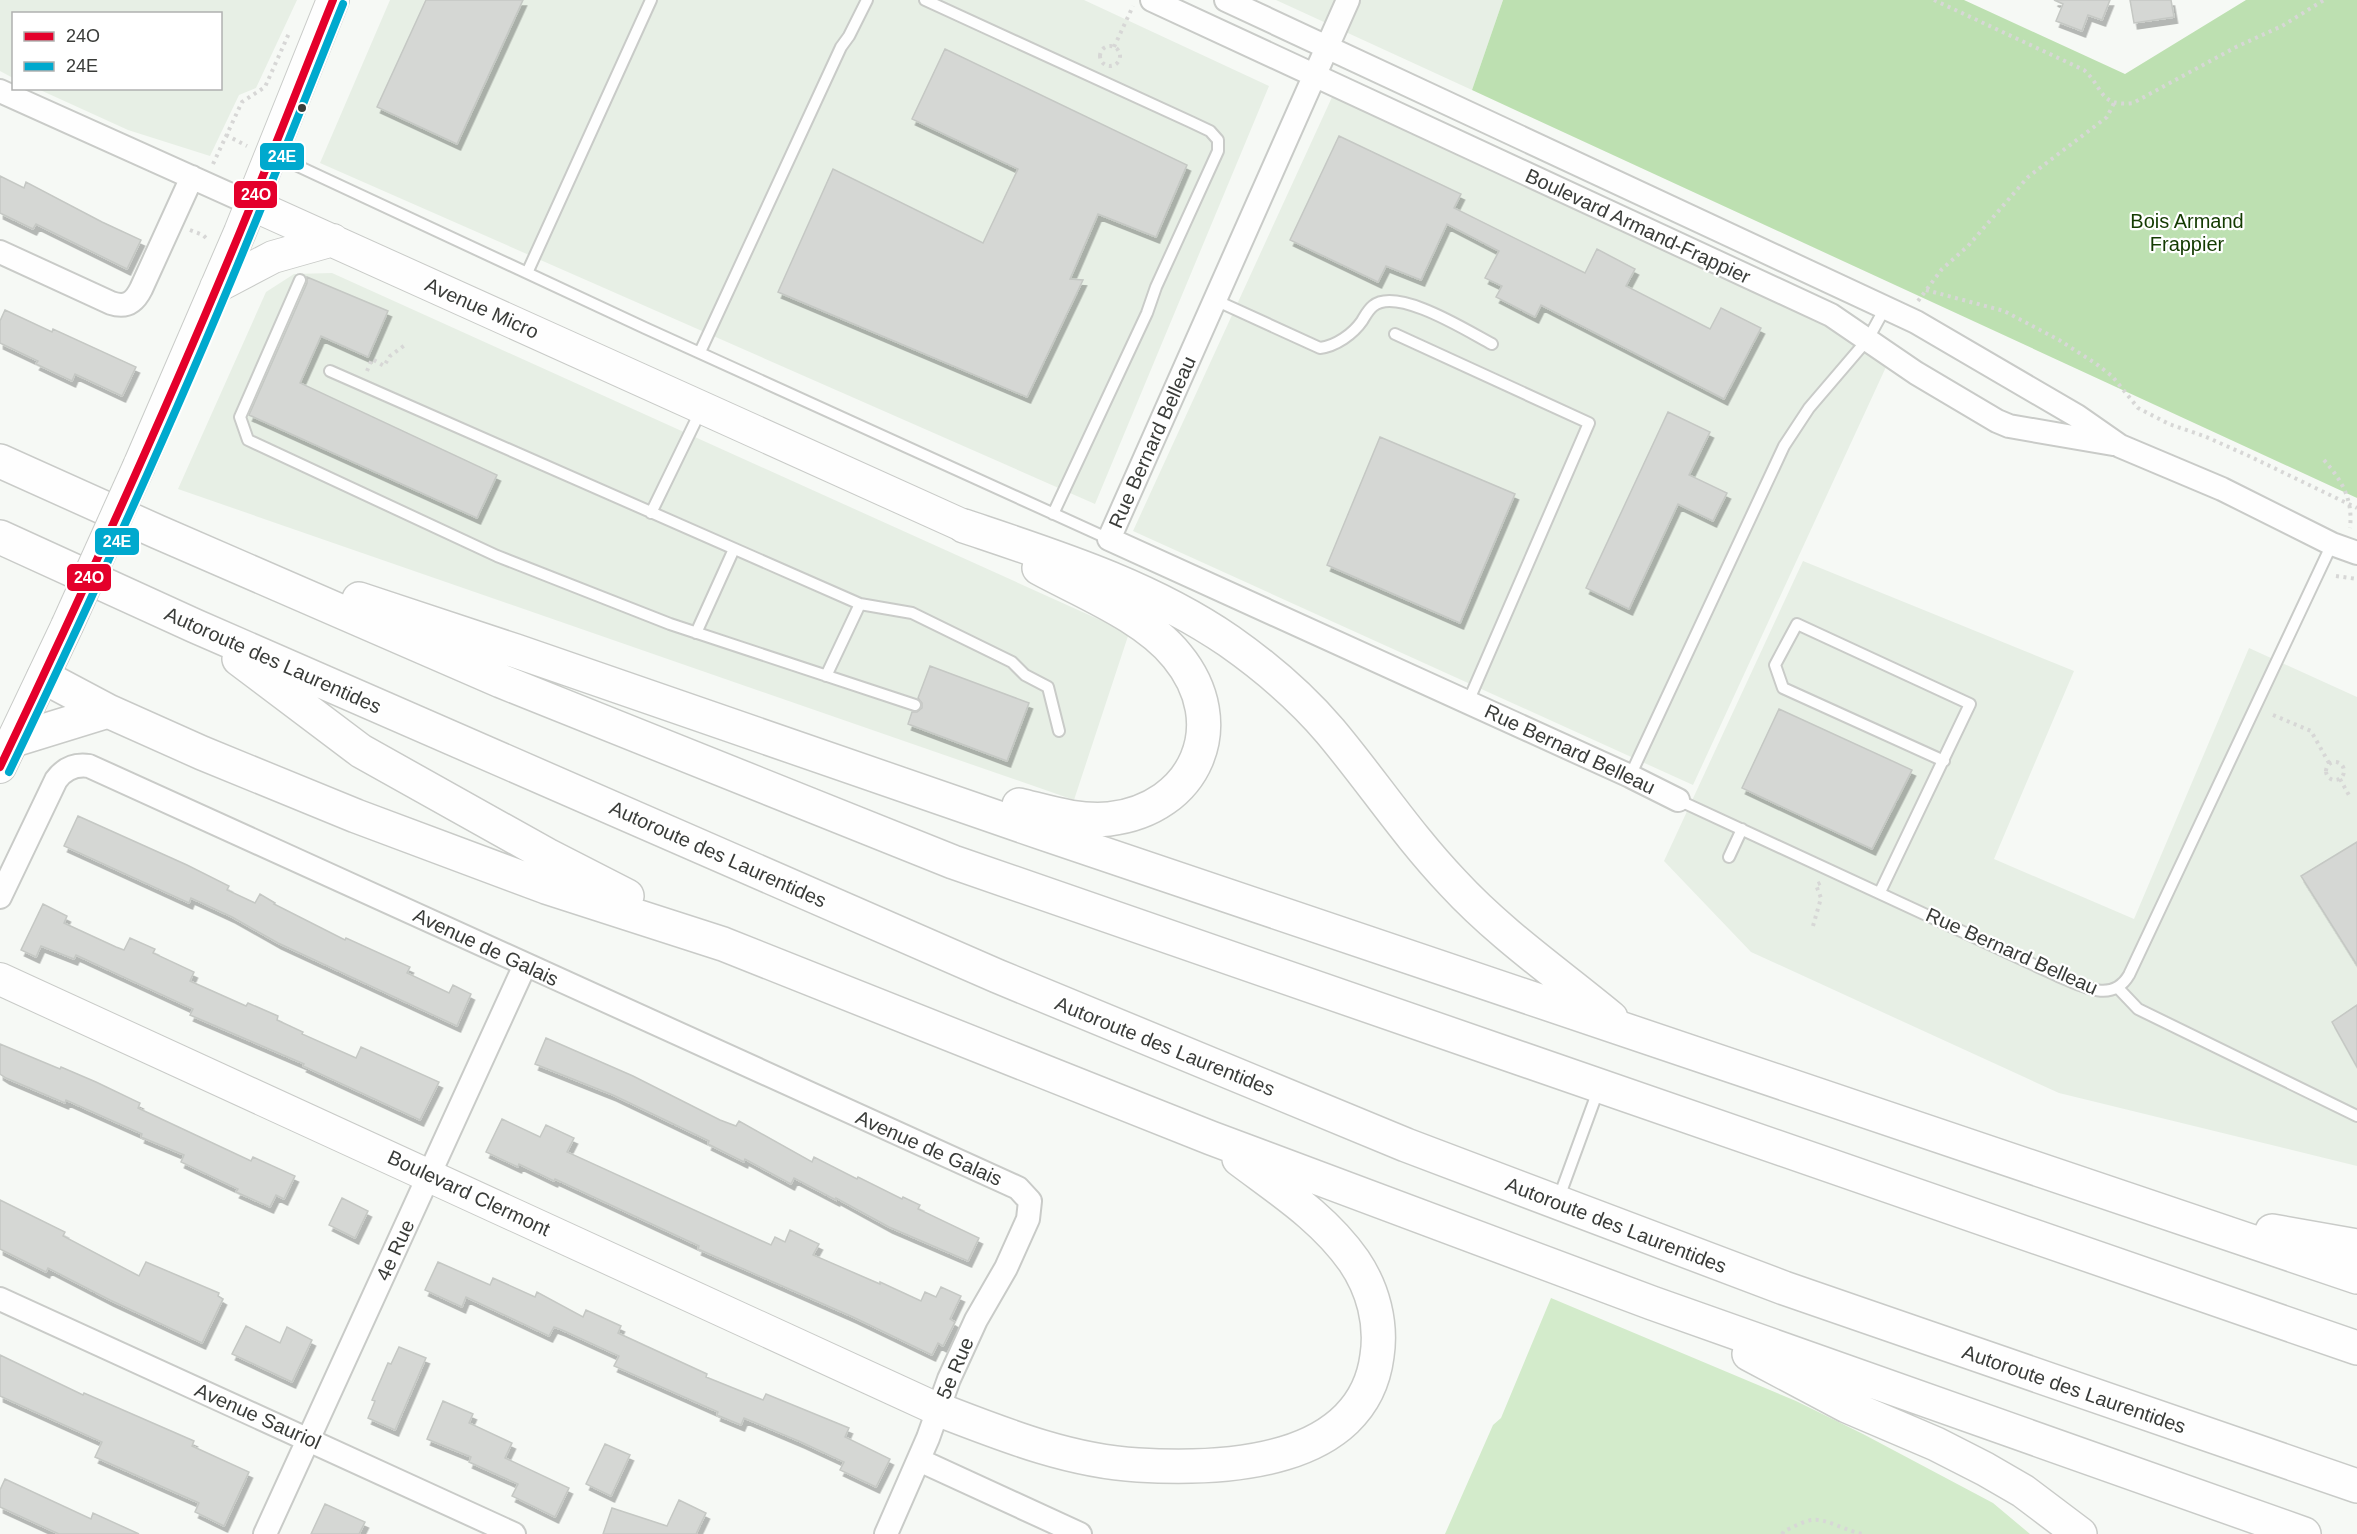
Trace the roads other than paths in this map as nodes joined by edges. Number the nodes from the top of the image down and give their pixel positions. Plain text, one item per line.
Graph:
1 (333, 0) edge
2 (651, 0) edge
3 (867, 0) edge
4 (925, 0) edge
5 (1152, 0) edge
6 (1226, 0) edge
7 (1348, 0) edge
8 (1326, 47) junction
9 (1314, 74) junction
10 (0, 91) edge
11 (259, 150) junction
12 (192, 177) junction
13 (251, 204) junction
14 (333, 240) junction
15 (0, 252) edge
16 (526, 273) junction
17 (300, 280) dead end
18 (216, 287) junction
19 (1215, 300) junction
20 (1885, 308) junction
21 (1395, 334) dead end
22 (1868, 339) junction
23 (1492, 344) dead end
24 (700, 352) junction
25 (330, 371) dead end
26 (702, 407) junction
27 (2120, 446) junction
28 (0, 461) edge
29 (651, 513) junction
30 (1053, 514) junction
31 (964, 526) junction
32 (158, 532) junction
33 (0, 537) edge
34 (1109, 539) junction
35 (734, 549) junction
36 (2346, 549) edge
37 (860, 604) junction
38 (195, 626) junction
39 (696, 633) junction
40 (826, 676) junction
41 (44, 677) junction
42 (1468, 702) junction
43 (915, 705) dead end
44 (108, 711) junction
45 (1059, 731) dead end
46 (7, 754) edge
47 (1944, 761) junction
48 (845, 765) junction
49 (1630, 776) junction
50 (1678, 800) joint
51 (1742, 829) junction
52 (1729, 857) dead end
53 (1880, 892) junction
54 (0, 897) edge
55 (723, 944) junction
56 (525, 965) junction
57 (0, 980) edge
58 (2118, 988) junction
59 (1625, 1030) junction
60 (1600, 1086) junction
61 (2357, 1116) edge
62 (1211, 1138) junction
63 (429, 1175) junction
64 (1557, 1203) junction
65 (1031, 1205) joint
66 (2164, 1212) junction
67 (2357, 1246) edge
68 (2357, 1277) edge
69 (0, 1299) edge
70 (1652, 1302) junction
71 (2357, 1348) edge
72 (937, 1409) junction
73 (309, 1439) junction
74 (919, 1460) junction
75 (2357, 1486) edge
76 (265, 1534) edge
77 (514, 1534) edge
78 (886, 1534) edge
79 (1080, 1534) edge
80 (2080, 1534) edge
81 (2304, 1534) edge

1 - 11 street
2 - 16 lane
3 - 24 lane
4 - 30 lane
5 - 9 street, Boulevard Armand-Frappier
6 - 8 street, Boulevard Armand-Frappier
7 - 8 street, Rue Bernard Belleau
8 - 9 street, Rue Bernard Belleau
8 - 20 street, Boulevard Armand-Frappier
9 - 19 street, Rue Bernard Belleau
9 - 22 street, Boulevard Armand-Frappier
10 - 12 street, Avenue Micro
11 - 13 street
11 - 16 lane
12 - 13 street, Avenue Micro
12 - 15 street
13 - 14 street, Avenue Micro
13 - 18 street
14 - 18 street
14 - 26 street, Avenue Micro
16 - 24 lane
17 - 39 lane
18 - 41 street, bridge
19 - 23 lane
19 - 34 street, Rue Bernard Belleau
20 - 22 lane
20 - 27 street, Boulevard Armand-Frappier
21 - 42 lane
22 - 27 street, Boulevard Armand-Frappier
22 - 49 lane
24 - 30 lane
25 - 29 lane
26 - 29 lane
26 - 31 street, Avenue Micro
27 - 36 street, Boulevard Armand-Frappier
28 - 32 highway
29 - 35 lane
30 - 34 lane
31 - 48 highway
31 - 59 highway
32 - 48 highway
32 - 60 highway
33 - 38 highway, Autoroute des Laurentides
34 - 42 street, Rue Bernard Belleau
35 - 37 lane
35 - 39 lane
36 - 58 lane, Rue Bernard Belleau
37 - 40 lane
37 - 45 lane
38 - 55 highway
38 - 64 highway, Autoroute des Laurentides
39 - 40 lane
40 - 43 lane
41 - 44 highway
41 - 46 street
42 - 49 street, Rue Bernard Belleau
44 - 46 highway
44 - 55 highway
47 - 47 lane
47 - 53 lane
48 - 59 highway
49 - 50 street, Rue Bernard Belleau
50 - 51 lane, Rue Bernard Belleau
51 - 52 lane
51 - 53 lane, Rue Bernard Belleau
53 - 58 lane, Rue Bernard Belleau
54 - 56 street, Avenue de Galais
55 - 62 highway
56 - 63 street, 4e Rue
56 - 65 street, Avenue de Galais
57 - 63 street, Boulevard Clermont
58 - 61 lane
59 - 66 highway
60 - 64 lane
60 - 71 highway
62 - 70 highway
62 - 72 highway
63 - 72 street, Boulevard Clermont
63 - 73 street, 4e Rue
64 - 75 highway, Autoroute des Laurentides
65 - 72 street, 5e Rue
66 - 67 highway
66 - 68 highway
69 - 73 street, Avenue Sauriol
70 - 80 highway
70 - 81 highway
72 - 74 street, 5e Rue
73 - 76 street, 4e Rue
73 - 77 street, Avenue Sauriol
74 - 78 street, 5e Rue
74 - 79 street

